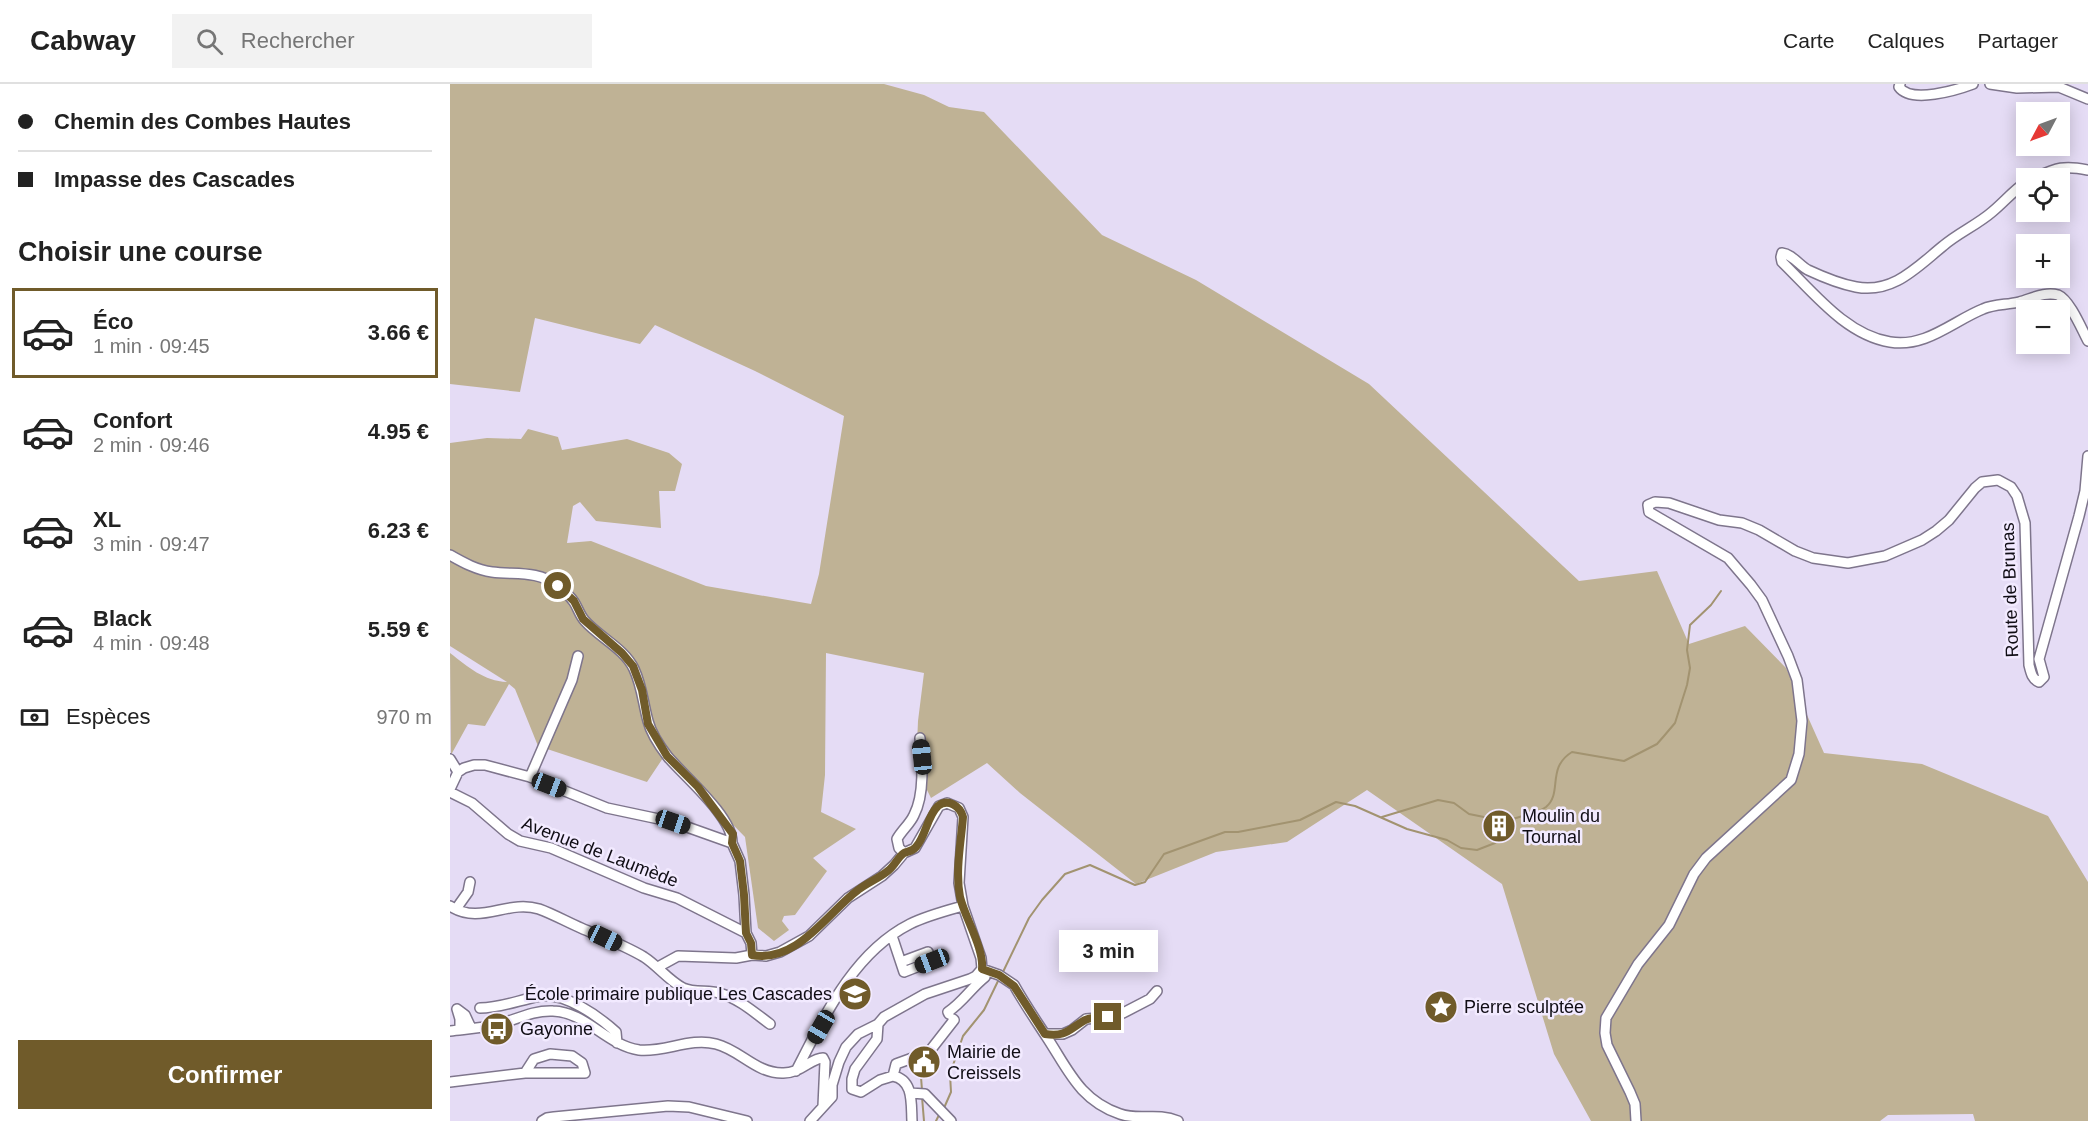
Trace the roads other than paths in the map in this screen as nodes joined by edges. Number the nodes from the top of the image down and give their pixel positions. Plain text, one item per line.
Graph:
1 (1899, 84) edge
2 (1973, 84) edge
3 (1990, 84) edge
4 (2088, 99) edge
5 (2056, 168) edge
6 (2088, 170) edge
7 (2016, 189) edge
8 (2088, 341) edge
9 (2088, 456) edge
10 (450, 555) edge
11 (578, 656) dead end
12 (920, 738) dead end
13 (450, 759) edge
14 (458, 772) junction
15 (530, 777) junction
16 (450, 790) edge
17 (732, 843) junction
18 (904, 853) junction
19 (471, 882) dead end
20 (961, 906) junction
21 (453, 908) edge
22 (746, 933) junction
23 (892, 936) junction
24 (752, 955) junction
25 (901, 963) dead end
26 (658, 967) junction
27 (981, 970) junction
28 (1157, 991) dead end
29 (454, 1007) edge
30 (480, 1008) dead end
31 (770, 1024) dead end
32 (878, 1024) junction
33 (471, 1028) junction
34 (455, 1030) edge
35 (1045, 1034) junction
36 (617, 1043) junction
37 (796, 1071) junction
38 (525, 1073) junction
39 (893, 1076) junction
40 (450, 1082) edge
41 (910, 1093) junction
42 (823, 1106) junction
43 (946, 1116) edge
44 (542, 1121) edge
45 (747, 1121) edge
46 (810, 1121) edge
47 (912, 1121) edge
48 (1178, 1121) edge
49 (1636, 1121) edge

1 - 2 street
3 - 4 street
5 - 6 street
7 - 8 street
9 - 49 street, Route de Brunas
10 - 17 street
11 - 15 street
12 - 18 street
13 - 14 street
14 - 15 street
14 - 16 street
15 - 17 street
16 - 22 street, Avenue de Laumède
17 - 22 street
18 - 20 street
18 - 24 street
19 - 21 street
20 - 23 street
20 - 27 street
21 - 26 street
22 - 24 street
23 - 25 street
23 - 37 street
24 - 26 street
26 - 31 street
27 - 32 street
27 - 35 street
27 - 39 street
28 - 35 street
29 - 33 street
29 - 34 street
30 - 36 street
32 - 39 street
32 - 42 street
33 - 34 street
33 - 36 street
35 - 48 street
36 - 37 street
37 - 42 street
38 - 38 street
38 - 40 street
39 - 41 street
41 - 43 street
41 - 47 street
42 - 46 street
44 - 45 street

